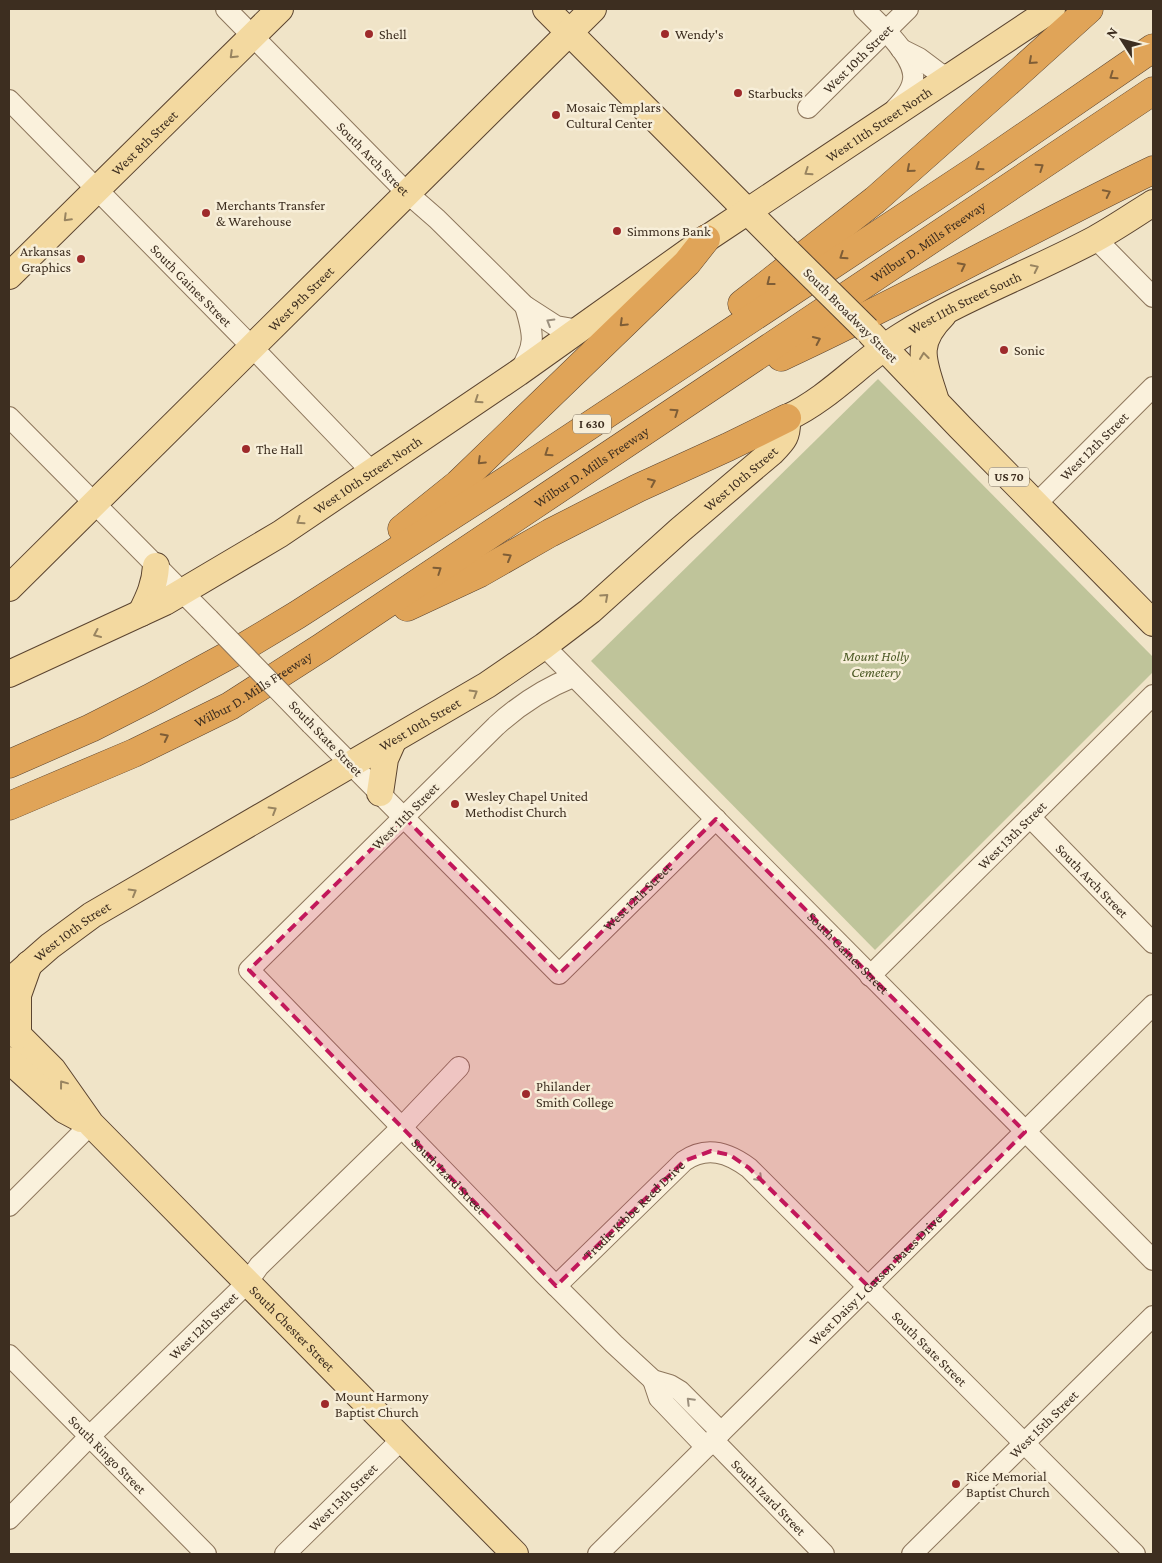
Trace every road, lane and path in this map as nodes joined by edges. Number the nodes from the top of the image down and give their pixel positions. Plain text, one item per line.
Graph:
1 (226, 9) edge
2 (280, 9) edge
3 (546, 9) edge
4 (593, 9) edge
5 (864, 9) edge
6 (908, 9) edge
7 (1052, 9) edge
8 (1089, 9) edge
9 (886, 31) junction
10 (570, 32) junction
11 (252, 36) junction
12 (1153, 48) edge
13 (901, 49) junction
14 (957, 72) junction
15 (1153, 91) edge
16 (9, 100) edge
17 (808, 108) dead end
18 (880, 124) junction
19 (1153, 170) edge
20 (96, 189) junction
21 (406, 192) junction
22 (1153, 203) edge
23 (748, 212) junction
24 (1095, 238) junction
25 (706, 240) junction
26 (9, 276) edge
27 (1153, 297) edge
28 (525, 306) junction
29 (948, 310) junction
30 (579, 330) junction
31 (875, 339) junction
32 (252, 347) junction
33 (518, 373) junction
34 (1153, 387) edge
35 (709, 390) junction
36 (937, 403) junction
37 (9, 417) edge
38 (787, 418) junction
39 (579, 432) junction
40 (372, 472) junction
41 (94, 503) junction
42 (1036, 504) junction
43 (156, 566) junction
44 (9, 588) edge
45 (182, 592) junction
46 (141, 613) junction
47 (297, 615) junction
48 (1153, 622) edge
49 (544, 646) junction
50 (322, 648) junction
51 (9, 674) edge
52 (574, 677) junction
53 (1153, 695) edge
54 (91, 728) junction
55 (393, 741) junction
56 (134, 753) junction
57 (9, 754) edge
58 (9, 764) edge
59 (350, 764) junction
60 (380, 793) junction
61 (9, 806) edge
62 (404, 817) junction
63 (1030, 817) junction
64 (9, 819) edge
65 (716, 819) junction
66 (1153, 944) edge
67 (29, 963) junction
68 (249, 970) joint
69 (559, 974) joint
70 (870, 976) junction
71 (9, 982) edge
72 (1153, 1005) edge
73 (14, 1031) edge
74 (9, 1060) edge
75 (459, 1067) dead end
76 (91, 1124) junction
77 (402, 1127) junction
78 (1025, 1132) junction
79 (719, 1152) joint
80 (9, 1206) edge
81 (1153, 1260) edge
82 (247, 1283) junction
83 (556, 1286) junction
84 (869, 1287) junction
85 (1153, 1316) edge
86 (9, 1354) edge
87 (90, 1436) junction
88 (713, 1439) junction
89 (401, 1440) junction
90 (1024, 1443) junction
91 (9, 1519) edge
92 (206, 1554) edge
93 (285, 1554) edge
94 (515, 1554) edge
95 (598, 1554) edge
96 (824, 1554) edge
97 (912, 1554) edge
98 (1135, 1554) edge

1 - 11 street, South Arch Street
2 - 11 main road, West 8th Street
3 - 10 main road, South Broadway Street / US 70
4 - 10 main road, West 9th Street
5 - 9 street
6 - 9 street, West 10th Street
7 - 14 main road, West 11th Street North
8 -> 39 highway
9 - 13 street
9 - 17 street, West 10th Street
10 - 21 main road, West 9th Street
10 - 23 main road, South Broadway Street / US 70
11 -> 20 main road, West 8th Street
11 - 21 street, South Arch Street
12 -> 39 highway, I 630
13 - 14 street
13 - 18 street
14 - 18 main road, West 11th Street North
35 -> 15 highway, Wilbur D. Mills Freeway / I 630
16 - 20 street, South Gaines Street
18 -> 23 main road, West 11th Street North
35 -> 19 highway
20 -> 26 main road, West 8th Street
20 - 32 street, South Gaines Street
21 - 28 street, South Arch Street
21 - 32 main road, West 9th Street
22 - 24 main road, West 11th Street South
23 - 25 main road, West 11th Street North
23 - 31 main road, South Broadway Street / US 70, bridge
24 - 27 street
29 -> 24 main road, West 11th Street South
25 - 30 main road, West 10th Street North
25 -> 47 highway
30 -> 28 street, South Arch Street
28 - 33 street, South Arch Street
29 - 31 main road, West 11th Street South
36 -> 29 main road
30 - 33 main road, West 10th Street North
31 - 36 main road, South Broadway Street / US 70
31 - 38 main road, West 11th Street South
32 - 40 street, South Gaines Street
32 - 41 main road, West 9th Street
33 -> 40 main road, West 10th Street North
34 - 42 street, West 12th Street
50 -> 35 highway, Wilbur D. Mills Freeway / I 630
36 - 42 main road, South Broadway Street / US 70
37 - 41 street, South State Street
49 -> 38 main road, West 10th Street
50 -> 38 highway
39 -> 47 highway, I 630
40 -> 45 main road, West 10th Street North
41 - 43 street, South State Street
41 - 44 main road, West 9th Street
42 - 48 main road, South Broadway Street / US 70
43 - 45 street, South State Street
43 - 46 main road
45 - 46 main road, West 10th Street North
45 - 59 street, South State Street, bridge
46 -> 51 main road, West 10th Street North
47 - 54 highway, I 630
49 - 52 street, South Gaines Street
55 -> 49 main road, West 10th Street
56 -> 50 highway, Wilbur D. Mills Freeway / I 630
52 - 62 street, West 11th Street
52 - 65 street, South Gaines Street
53 - 63 street, West 13th Street
54 - 57 highway
54 - 58 highway, I 630
55 - 59 main road, West 10th Street
55 - 60 main road
56 - 61 highway, Wilbur D. Mills Freeway / I 630
56 - 64 highway
59 - 60 street, South State Street
67 -> 59 main road, West 10th Street
60 - 62 street, South State Street
62 - 68 street, West 11th Street
62 - 69 street, South State Street
63 - 66 street, South Arch Street
63 - 70 street, West 13th Street
65 - 69 street, West 12th Street
65 - 70 street, South Gaines Street
67 - 71 main road, West 10th Street
67 - 73 main road
68 - 77 street, South Izard Street
70 - 78 street, South Gaines Street
72 - 78 street, West Daisy L Gatson Bates Drive
76 -> 73 main road, South Chester Street
74 - 76 main road, South Chester Street
75 - 77 street, West 12th Street
76 - 80 street
76 - 82 main road, South Chester Street
77 - 82 street, West 12th Street
77 - 83 street, South Izard Street
78 - 81 street, South Gaines Street
78 - 84 street, West Daisy L Gatson Bates Drive
79 - 83 street, Trudie Kibbe Reed Drive
79 -> 84 street, South State Street
82 - 87 street, West 12th Street
82 - 89 main road, South Chester Street
83 - 88 street, South Izard Street
84 - 88 street, West Daisy L Gatson Bates Drive
84 - 90 street, South State Street
85 - 90 street, West 15th Street
86 - 87 street, South Ringo Street
87 - 91 street, West 12th Street
87 - 92 street, South Ringo Street
88 - 95 street, West Daisy L Gatson Bates Drive
88 - 96 street, South Izard Street
89 - 93 street, West 13th Street
89 - 94 main road, South Chester Street
90 - 97 street, West 15th Street
90 - 98 street, South State Street

